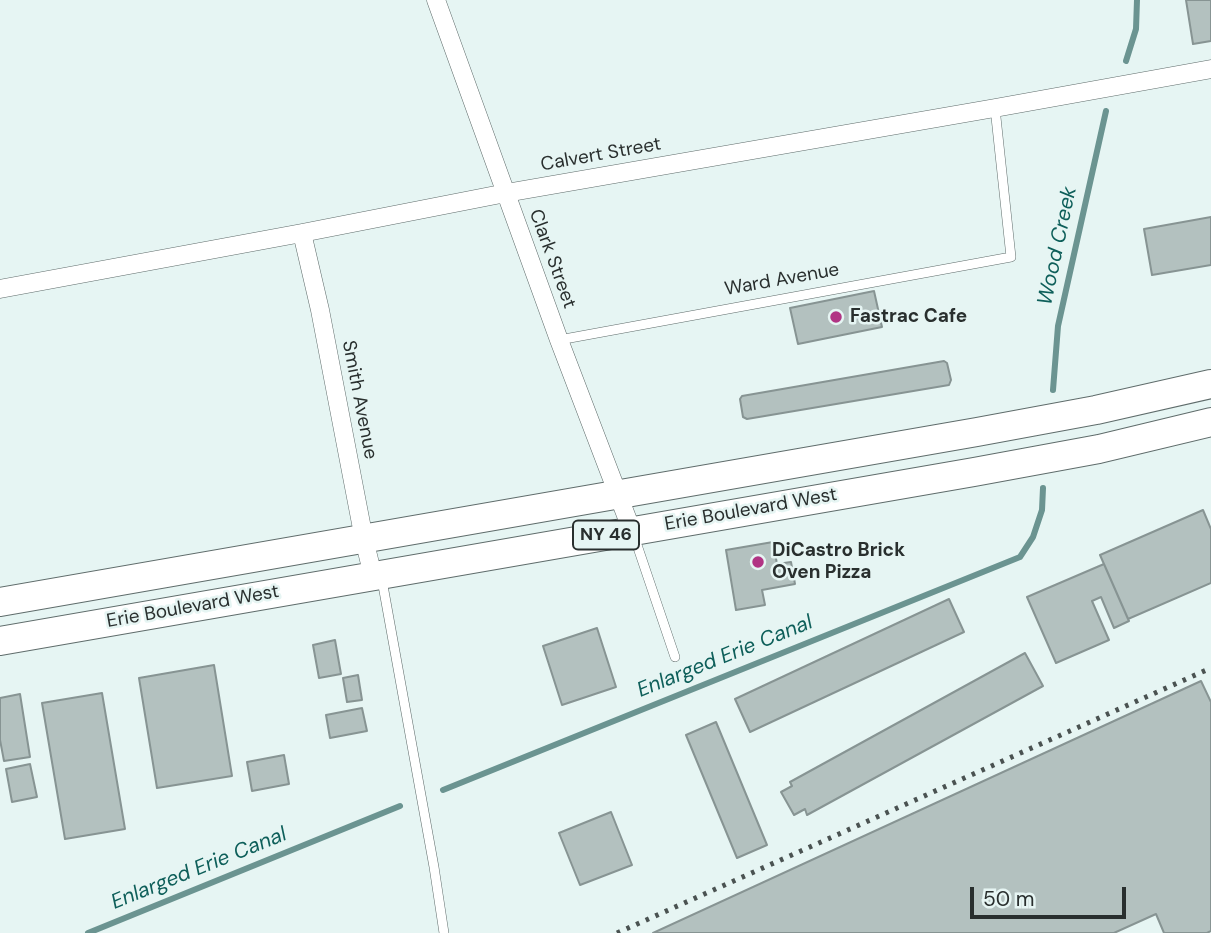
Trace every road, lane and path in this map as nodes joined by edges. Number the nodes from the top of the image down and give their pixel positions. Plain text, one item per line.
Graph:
1 (436, 0) edge
2 (1211, 69) edge
3 (995, 108) junction
4 (506, 193) junction
5 (303, 233) junction
6 (0, 289) edge
7 (559, 340) junction
8 (1211, 384) edge
9 (1211, 422) edge
10 (620, 495) junction
11 (632, 531) junction
12 (364, 539) junction
13 (377, 576) junction
14 (0, 602) edge
15 (0, 641) edge
16 (675, 657) dead end
17 (443, 933) edge

1 - 4 street, Clark Street
2 - 3 street, Calvert Street
3 - 4 street, Calvert Street
3 - 7 lane, Ward Avenue
4 - 5 street, Calvert Street
4 - 7 street, Clark Street
5 - 6 street, Calvert Street
5 - 12 street, Smith Avenue
7 - 10 street, Clark Street
8 - 10 main road, Erie Boulevard West / NY 46
9 - 11 main road, Erie Boulevard West / NY 46
10 - 11 street, Clark Street
10 - 12 main road, Erie Boulevard West / NY 46
11 - 13 main road, Erie Boulevard West / NY 46
11 - 16 lane
12 - 13 street, Smith Avenue
12 - 14 main road, Erie Boulevard West / NY 46
13 - 15 main road, Erie Boulevard West / NY 46
13 - 17 lane

